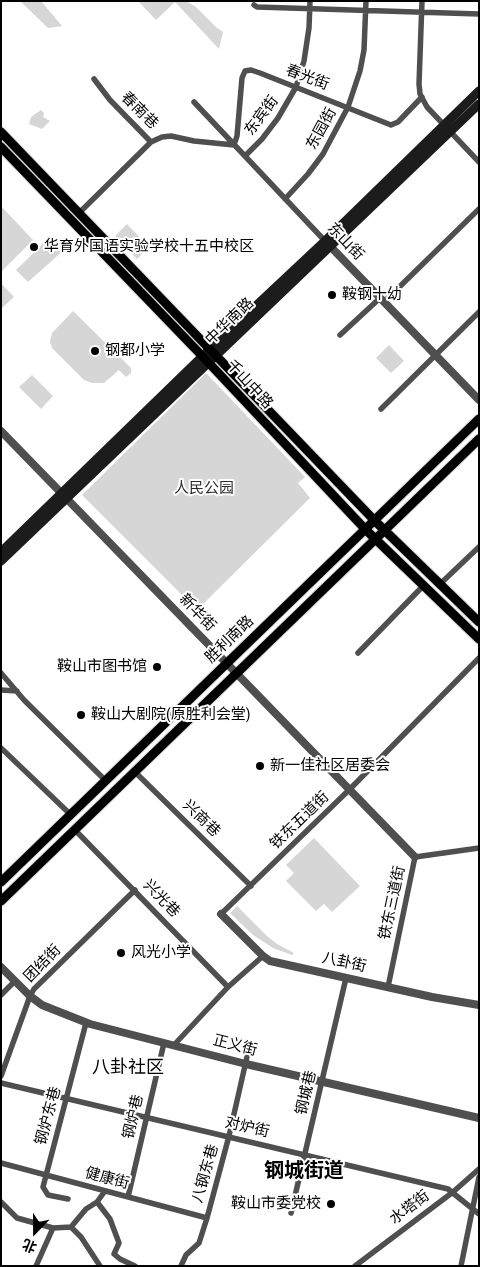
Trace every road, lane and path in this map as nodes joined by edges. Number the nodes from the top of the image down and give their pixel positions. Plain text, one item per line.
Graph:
1 (310, 1) edge
2 (366, 1) edge
3 (422, 1) edge
4 (254, 5) dead end
5 (310, 8) junction
6 (366, 10) junction
7 (423, 12) junction
8 (479, 14) edge
9 (94, 79) dead end
10 (296, 87) junction
11 (479, 91) edge
12 (422, 97) junction
13 (194, 102) dead end
14 (479, 104) edge
15 (348, 106) junction
16 (447, 128) junction
17 (1, 132) edge
18 (151, 142) junction
19 (234, 145) junction
20 (1, 147) edge
21 (245, 156) junction
22 (479, 162) edge
23 (285, 199) junction
24 (479, 210) edge
25 (79, 213) junction
26 (327, 244) junction
27 (382, 300) junction
28 (479, 312) edge
29 (340, 335) dead end
30 (213, 352) junction
31 (435, 355) junction
32 (205, 359) junction
33 (479, 400) edge
34 (381, 408) dead end
35 (479, 419) edge
36 (1, 431) edge
37 (479, 439) edge
38 (65, 496) junction
39 (374, 520) junction
40 (365, 529) junction
41 (384, 530) junction
42 (375, 539) junction
43 (479, 547) edge
44 (3, 548) edge
45 (1, 561) edge
46 (439, 585) junction
47 (423, 586) junction
48 (479, 622) edge
49 (479, 640) edge
50 (358, 653) dead end
51 (479, 658) edge
52 (226, 663) junction
53 (1, 673) edge
54 (236, 674) junction
55 (1, 690) edge
56 (16, 692) junction
57 (1, 748) edge
58 (134, 771) junction
59 (105, 780) junction
60 (350, 789) junction
61 (70, 814) junction
62 (74, 829) junction
63 (479, 848) edge
64 (415, 857) junction
65 (1, 882) edge
66 (251, 886) junction
67 (135, 890) junction
68 (1, 901) edge
69 (221, 914) joint
70 (263, 956) junction
71 (1, 967) edge
72 (346, 978) junction
73 (15, 981) junction
74 (228, 987) junction
75 (388, 987) junction
76 (1, 994) edge
77 (30, 996) junction
78 (479, 1005) edge
79 (86, 1023) junction
80 (164, 1043) junction
81 (174, 1045) junction
82 (249, 1048) dead end
83 (246, 1064) junction
84 (1, 1076) edge
85 (322, 1082) junction
86 (1, 1083) edge
87 (66, 1098) junction
88 (146, 1117) junction
89 (479, 1118) edge
90 (230, 1136) junction
91 (305, 1155) junction
92 (1, 1163) edge
93 (479, 1169) edge
94 (46, 1175) junction
95 (479, 1177) edge
96 (105, 1191) junction
97 (453, 1192) junction
98 (128, 1198) junction
99 (68, 1199) dead end
100 (1, 1202) edge
101 (97, 1202) junction
102 (473, 1209) junction
103 (291, 1213) dead end
104 (479, 1214) edge
105 (207, 1218) junction
106 (70, 1227) junction
107 (53, 1228) junction
108 (36, 1266) edge
109 (100, 1266) edge
110 (135, 1266) edge
111 (181, 1266) edge
112 (355, 1266) edge
113 (461, 1266) edge

1 - 5 street, 东宾街
2 - 6 street, 东园街
3 - 7 street
4 - 5 street
5 - 6 street
5 - 10 street, 东宾街
6 - 7 street
6 - 15 street, 东园街
7 - 8 street
7 - 12 street
9 - 18 street, 春南巷
10 - 15 street, 春光街
10 - 19 street, 春光街
10 - 21 street, 东宾街
11 - 16 main road
12 - 15 street, 春光街
12 - 16 street
13 - 19 street, 东山街
14 - 16 main road
15 - 23 street, 东园街
16 - 22 street
16 - 26 main road
17 - 25 main road, 千山中路
18 - 19 street, 春南巷
18 - 25 street
19 - 21 street, 东山街
20 - 32 main road, 千山中路
21 - 23 street, 东山街
23 - 26 street, 东山街
24 - 27 street
25 - 30 main road, 千山中路
26 - 27 street, 东山街
26 - 30 main road
27 - 29 street
27 - 31 street, 东山街
28 - 31 street
30 - 32 main road
30 - 39 main road, 千山中路
31 - 33 street, 东山街
31 - 34 street
32 - 38 main road
32 - 40 main road, 千山中路
35 - 39 main road, 胜利南路
36 - 38 street, 新华街
37 - 41 main road, 胜利南路
38 - 44 main road
38 - 45 main road
38 - 52 street, 新华街
39 - 40 main road, 胜利南路
39 - 41 main road, 千山中路
40 - 42 main road, 千山中路
40 - 52 main road, 胜利南路
41 - 42 main road, 胜利南路
41 - 46 main road, 千山中路
42 - 47 main road, 千山中路
42 - 54 main road, 胜利南路
43 - 46 street
46 - 48 main road, 千山中路
47 - 49 main road, 千山中路
47 - 50 street
51 - 60 street, 铁东五道街
52 - 54 street, 新华街
52 - 59 main road, 胜利南路
53 - 56 street
54 - 58 main road, 胜利南路
54 - 60 street, 新华街
55 - 56 street
56 - 59 street
57 - 61 street
58 - 62 main road, 胜利南路
58 - 66 street, 兴商巷
59 - 61 main road, 胜利南路
60 - 64 street, 新华街
60 - 66 street, 铁东五道街
61 - 65 main road, 胜利南路
62 - 67 street, 兴光巷
62 - 68 main road, 胜利南路
63 - 64 street, 铁东三道街
64 - 75 street, 铁东三道街
66 - 69 street, 铁东五道街
67 - 74 street, 兴光巷
67 - 77 street, 团结街
69 - 70 street, 八卦街
70 - 72 street, 八卦街
70 - 74 street
71 - 73 street, 正义街
72 - 75 street, 八卦街
72 - 85 street, 钢城巷
73 - 76 street
73 - 77 street, 正义街
74 - 81 street
75 - 78 street, 八卦街
77 - 79 street, 正义街
77 - 84 street, 团结街
79 - 80 street, 正义街
79 - 87 street, 钢炉东巷
80 - 81 street, 正义街
80 - 88 street, 钢炉巷
81 - 83 street, 正义街
82 - 83 street, 八钢东巷
83 - 85 street, 正义街
83 - 90 street, 八钢东巷
85 - 89 street, 正义街
85 - 91 street, 钢城巷
86 - 87 street, 对炉街
87 - 88 street, 对炉街
87 - 94 street, 钢炉东巷
88 - 90 street, 对炉街
88 - 98 street, 钢炉巷
90 - 91 street, 对炉街
90 - 105 street, 八钢东巷
91 - 97 street, 对炉街
91 - 103 street, 钢城巷
92 - 94 street, 健康街
93 - 97 street, 水塔街
94 - 96 street, 健康街
94 - 99 street, 钢炉东巷
95 - 102 street
96 - 98 street, 健康街
96 - 101 street
97 - 102 street, 对炉街
97 - 112 street, 水塔街
98 - 105 street, 健康街
100 - 107 street
101 - 106 street
101 - 110 street
102 - 104 street, 对炉街
102 - 113 street
105 - 111 street, 八钢东巷
106 - 107 street
106 - 109 street
107 - 108 street

